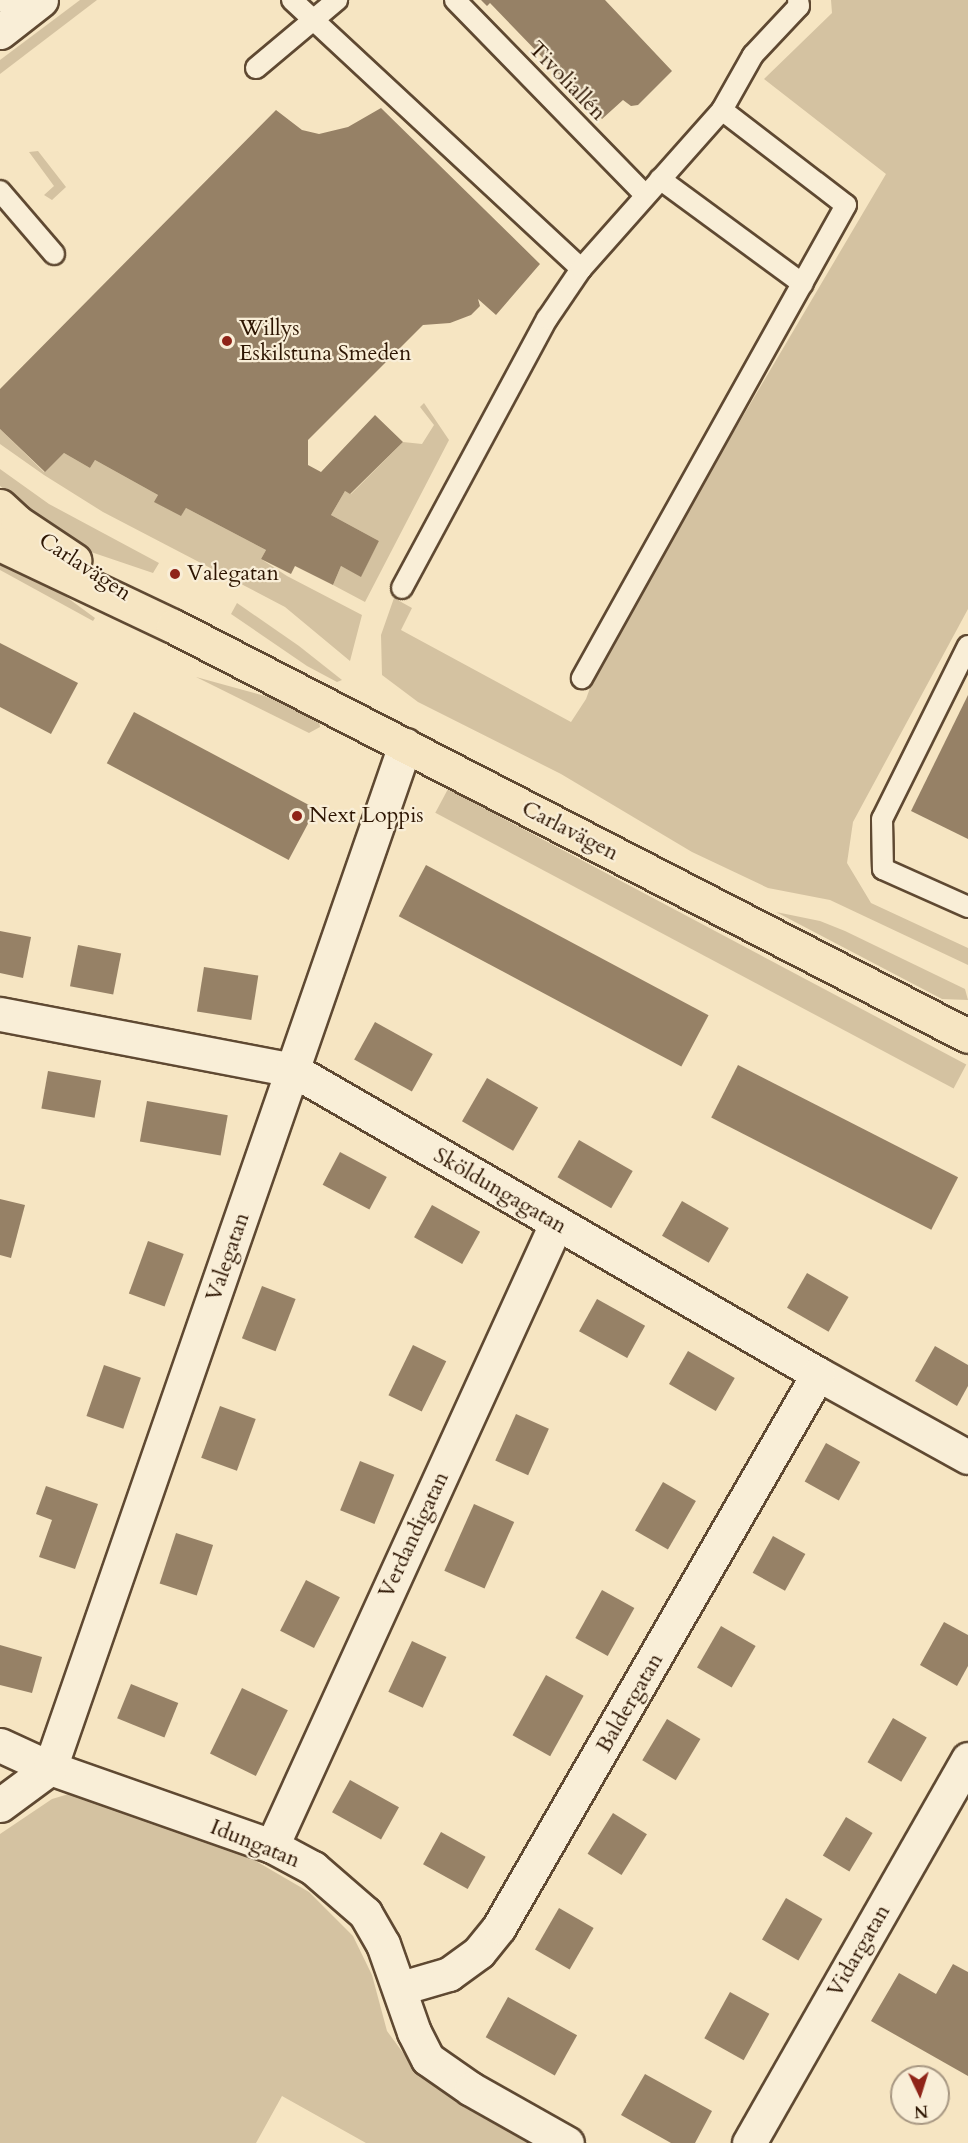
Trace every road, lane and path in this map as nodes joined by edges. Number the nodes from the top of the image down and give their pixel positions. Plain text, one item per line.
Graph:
1 (292, 0) edge
2 (337, 0) edge
3 (455, 0) edge
4 (798, 0) edge
5 (315, 22) junction
6 (256, 68) dead end
7 (722, 110) junction
8 (660, 179) junction
9 (0, 191) edge
10 (645, 195) junction
11 (54, 254) dead end
12 (580, 269) junction
13 (803, 284) junction
14 (0, 506) edge
15 (0, 544) edge
16 (402, 588) dead end
17 (173, 626) junction
18 (968, 646) edge
19 (582, 678) dead end
20 (405, 745) junction
21 (968, 907) edge
22 (0, 1014) edge
23 (968, 1036) edge
24 (293, 1070) junction
25 (556, 1224) junction
26 (818, 1374) junction
27 (968, 1456) edge
28 (0, 1745) edge
29 (968, 1759) edge
30 (51, 1768) junction
31 (0, 1805) edge
32 (272, 1846) junction
33 (401, 1988) junction
34 (567, 2143) edge
35 (749, 2143) edge

1 - 5 lane
2 - 5 lane
3 - 10 lane, Tivoliallén
4 - 7 lane
5 - 6 lane
5 - 12 lane
7 - 8 lane
7 - 13 lane
8 - 10 lane
8 - 13 lane
9 - 11 lane
10 - 12 lane
12 - 16 lane
13 - 19 lane
14 - 17 main road, Carlavägen
15 - 17 main road, Carlavägen
17 - 20 main road, Carlavägen
18 - 21 lane
20 - 23 main road, Carlavägen
20 - 24 street, Valegatan
22 - 24 street, Sköldungagatan
24 - 25 street, Sköldungagatan
24 - 30 street, Valegatan
25 - 26 street, Sköldungagatan
25 - 32 street, Verdandigatan
26 - 27 street, Sköldungagatan
26 - 33 street, Baldergatan
28 - 30 street, Idungatan
29 - 35 street, Vidargatan
30 - 31 street
30 - 32 street, Idungatan
32 - 33 street, Idungatan
33 - 34 street, Idungatan

